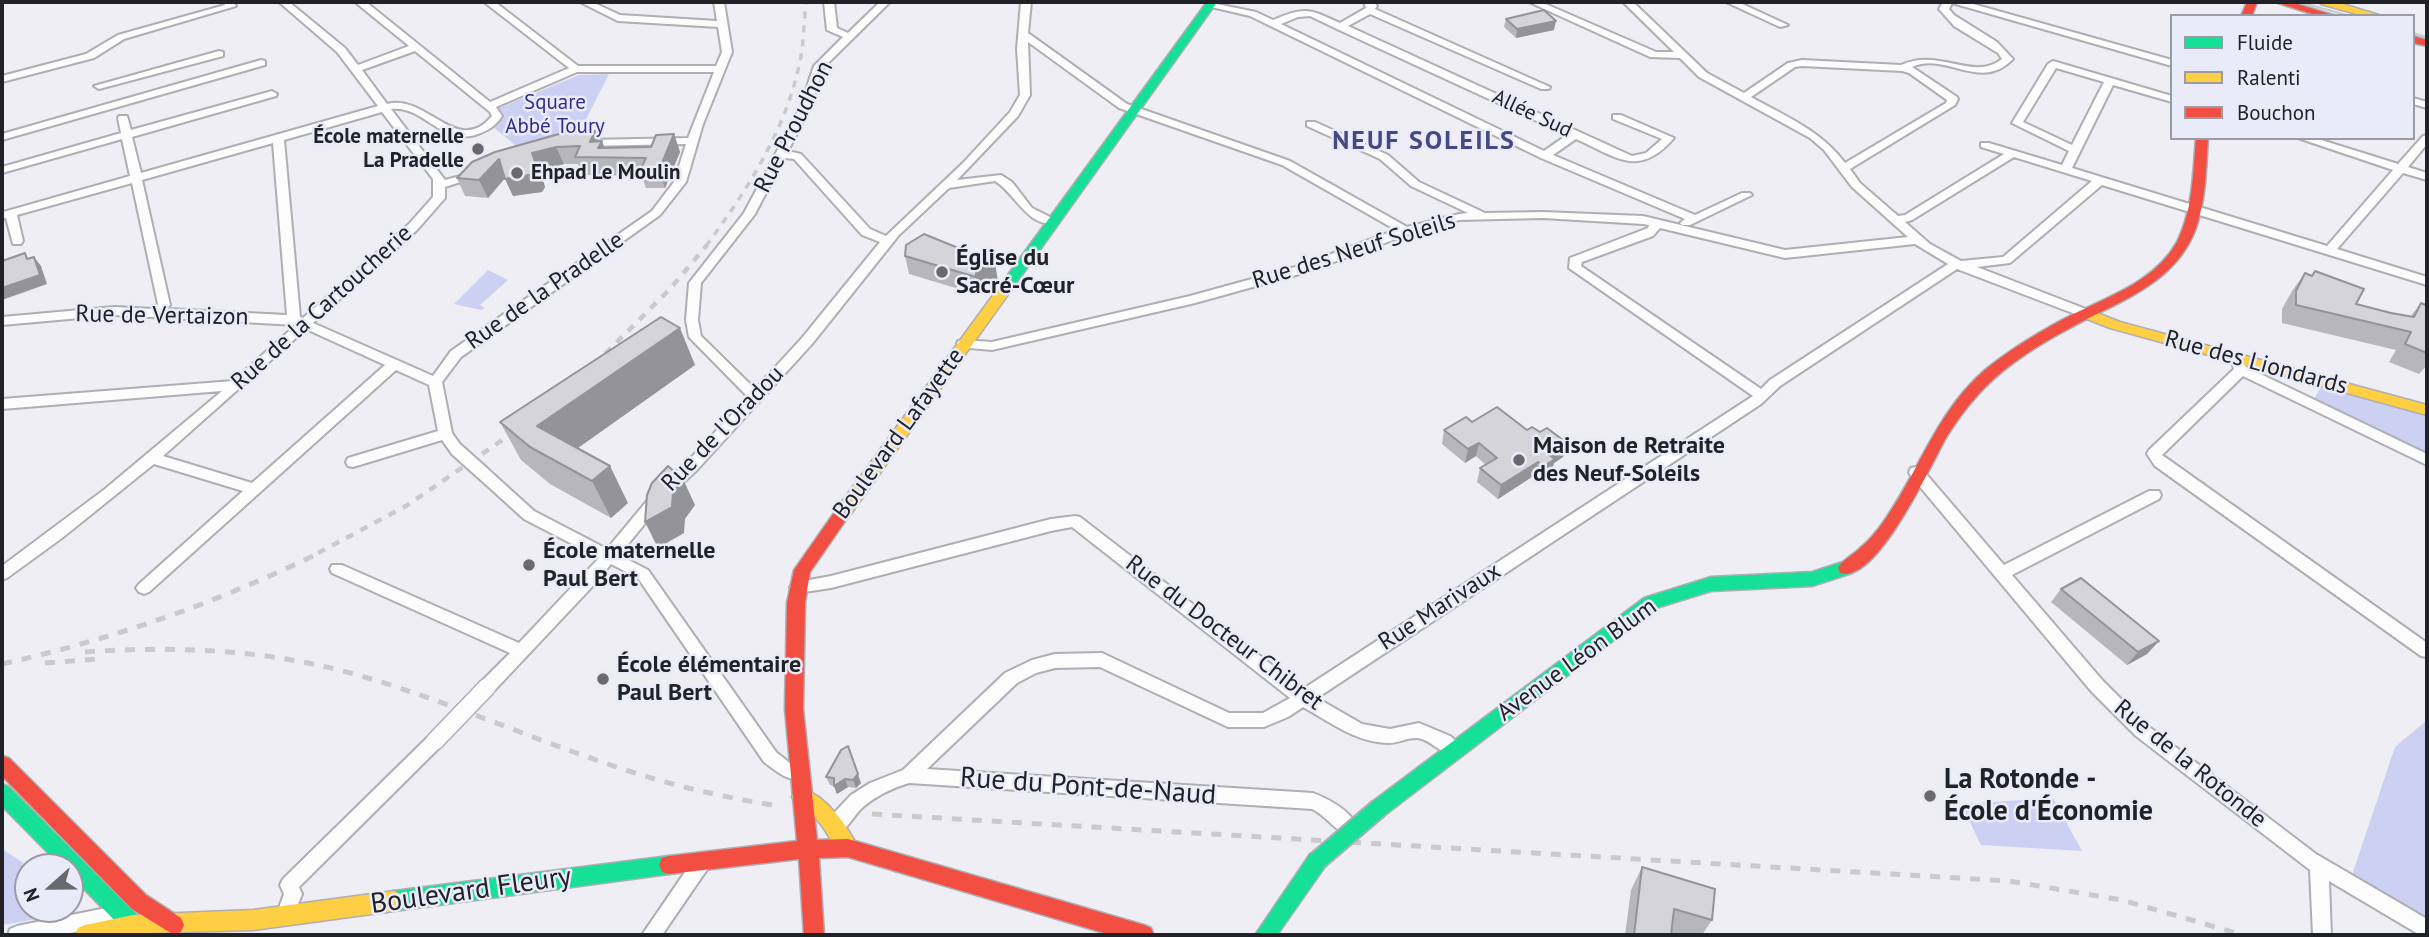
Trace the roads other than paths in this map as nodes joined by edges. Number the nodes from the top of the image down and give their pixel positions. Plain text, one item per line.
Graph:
1 (228, 2) edge
2 (284, 2) edge
3 (360, 2) edge
4 (489, 2) edge
5 (585, 2) edge
6 (719, 2) edge
7 (829, 2) edge
8 (885, 2) edge
9 (1026, 2) edge
10 (1534, 2) edge
11 (1628, 2) edge
12 (1731, 2) edge
13 (1948, 2) edge
14 (1956, 2) edge
15 (2280, 2) edge
16 (2325, 2) edge
17 (1211, 3) edge
18 (1370, 6) edge
19 (2323, 14) edge
20 (2369, 14) edge
21 (724, 24) junction
22 (1273, 24) junction
23 (1783, 24) dead end
24 (1340, 27) junction
25 (1023, 34) junction
26 (848, 36) junction
27 (416, 47) junction
28 (1022, 49) junction
29 (1045, 50) junction
30 (219, 54) dead end
31 (1683, 55) junction
32 (2170, 62) edge
33 (261, 63) dead end
34 (1903, 68) junction
35 (356, 69) junction
36 (576, 69) junction
37 (721, 69) junction
38 (149, 73) junction
39 (2, 79) edge
40 (2110, 80) junction
41 (99, 86) dead end
42 (1545, 88) dead end
43 (156, 93) junction
44 (272, 94) dead end
45 (1745, 97) junction
46 (2170, 98) edge
47 (489, 106) junction
48 (385, 107) junction
49 (1132, 111) junction
50 (1617, 117) dead end
51 (123, 118) dead end
52 (1311, 124) dead end
53 (2, 134) edge
54 (1575, 134) junction
55 (127, 135) junction
56 (278, 138) junction
57 (2427, 138) edge
58 (2202, 140) edge
59 (2309, 140) edge
60 (692, 141) junction
61 (573, 144) edge
62 (1985, 145) dead end
63 (2075, 150) junction
64 (2012, 153) junction
65 (782, 154) junction
66 (1545, 156) junction
67 (1842, 167) junction
68 (492, 168) edge
69 (2401, 169) junction
70 (2, 170) edge
71 (2065, 170) junction
72 (2427, 177) edge
73 (137, 179) junction
74 (2099, 181) junction
75 (946, 185) junction
76 (441, 186) junction
77 (1746, 195) dead end
78 (2196, 210) junction
79 (6, 214) edge
80 (1482, 216) junction
81 (1895, 220) junction
82 (1052, 222) junction
83 (1655, 222) junction
84 (1689, 223) junction
85 (1405, 231) junction
86 (1916, 240) junction
87 (17, 241) dead end
88 (887, 241) junction
89 (2330, 250) junction
90 (1957, 264) junction
91 (2427, 281) edge
92 (158, 312) junction
93 (2087, 314) junction
94 (2, 321) edge
95 (298, 321) junction
96 (963, 344) junction
97 (394, 364) junction
98 (2239, 364) junction
99 (435, 382) junction
100 (234, 385) junction
101 (1761, 394) junction
102 (755, 396) junction
103 (2, 404) edge
104 (2427, 410) edge
105 (445, 434) junction
106 (153, 458) junction
107 (2427, 460) edge
108 (353, 462) dead end
109 (1916, 472) junction
110 (255, 489) junction
111 (2154, 495) dead end
112 (608, 555) junction
113 (337, 569) dead end
114 (2001, 573) junction
115 (2, 574) edge
116 (798, 587) junction
117 (144, 588) dead end
118 (521, 651) junction
119 (2427, 651) edge
120 (1301, 697) junction
121 (1455, 750) junction
122 (2, 764) edge
123 (800, 773) junction
124 (909, 775) junction
125 (2, 793) edge
126 (802, 797) junction
127 (834, 828) junction
128 (1352, 830) junction
129 (848, 848) junction
130 (808, 850) junction
131 (702, 862) junction
132 (2319, 867) junction
133 (152, 912) junction
134 (285, 916) junction
135 (129, 917) junction
136 (174, 925) junction
137 (2427, 929) edge
138 (17, 935) edge
139 (85, 935) edge
140 (150, 935) edge
141 (651, 935) edge
142 (814, 935) edge
143 (1144, 935) edge
144 (1265, 935) edge
145 (2322, 935) edge

1 - 39 street
2 - 35 street
3 - 27 street
4 - 36 street
5 - 21 street
6 - 21 street, Rue de la Pradelle
7 - 26 street
8 - 26 street, Rue Proudhon
9 - 25 street, Rue de l'Oradou
10 - 31 street
11 - 31 street
12 - 23 street
13 - 34 street
14 - 32 street
15 - 19 main road
16 - 20 main road
17 - 22 street
17 - 49 main road, Boulevard Lafayette
18 - 24 street, Allée Sud
18 - 42 street, Allée Sud
21 - 37 street, Rue de la Pradelle
22 - 24 street, Allée Sud
22 - 66 street
24 - 54 street, Allée Sud
25 - 28 street, Rue de l'Oradou
25 - 29 street
26 - 65 street, Rue Proudhon
27 - 35 street
27 - 47 street
28 - 29 street
28 - 75 street, Rue de l'Oradou
29 - 49 street
30 - 38 street
31 - 45 street
33 - 43 street
34 - 45 street
34 - 67 street
35 - 48 street
36 - 37 street
36 - 47 street
37 - 60 street, Rue de la Pradelle
38 - 41 street
38 - 43 street
40 - 46 street
40 - 63 street
40 - 63 street
43 - 53 street
44 - 55 street
45 - 67 street
47 - 48 street
48 - 56 street
48 - 76 street
49 - 82 main road, Boulevard Lafayette
49 - 85 street
50 - 54 street, Allée Sud
51 - 55 street
52 - 80 street
54 - 66 street
55 - 70 street
55 - 73 street
56 - 73 street
56 - 95 street
57 - 69 street
58 - 78 main road, Avenue Léon Blum
59 - 69 street
60 - 61 street
60 - 99 street, Rue de la Pradelle
62 - 64 street
63 - 71 street
64 - 71 street
64 - 81 street
65 - 88 street
65 - 102 street, Rue Proudhon
66 - 84 street
67 - 81 street
68 - 76 street
69 - 72 street
69 - 89 street
71 - 74 street
73 - 79 street
73 - 92 street
74 - 78 street
74 - 90 street
75 - 82 street
75 - 88 street, Rue de l'Oradou
76 - 95 street, Rue de la Cartoucherie
77 - 84 street
78 - 89 street
78 - 93 main road, Avenue Léon Blum
79 - 87 street
80 - 83 street, Rue des Neuf Soleils
80 - 85 street, Rue des Neuf Soleils
81 - 86 street
82 - 96 main road, Boulevard Lafayette
83 - 84 street, Rue des Neuf Soleils
83 - 101 street
84 - 86 street, Rue des Neuf Soleils
85 - 96 street, Rue des Neuf Soleils
86 - 90 street
88 - 102 street, Rue de l'Oradou
89 - 91 street
90 - 93 street
90 - 101 street, Rue Marivaux
92 - 94 street, Rue de Vertaizon
92 - 95 street, Rue de Vertaizon
93 - 98 main road, Rue des Liondards
93 - 109 main road, Avenue Léon Blum
95 - 97 street, Rue de Vertaizon
95 - 100 street, Rue de la Cartoucherie
96 - 116 main road, Boulevard Lafayette
97 - 99 street, Rue de Vertaizon
97 - 110 street
98 - 104 main road, Rue des Liondards
98 - 107 street
98 - 119 street
99 - 105 street
100 - 103 street
100 - 106 street, Rue de la Cartoucherie
101 - 120 street, Rue Marivaux
102 - 112 street, Rue de l'Oradou
105 - 108 street
105 - 112 street, bridge
106 - 110 street
106 - 115 street, Rue de la Cartoucherie
109 - 114 street, Rue de la Rotonde
109 - 121 main road, Avenue Léon Blum
110 - 117 street
111 - 114 street
112 - 118 street, Rue de l'Oradou
112 - 123 street
113 - 118 street
114 - 132 street, Rue de la Rotonde
116 - 120 street, Rue du Docteur Chibret
116 - 123 main road, Boulevard Lafayette
118 - 134 street, Rue de l'Oradou, bridge
120 - 121 street, Rue du Docteur Chibret
120 - 124 street, Rue Marivaux
121 - 128 main road, Avenue Léon Blum, bridge
122 - 133 main road
123 - 126 main road, Boulevard Lafayette
124 - 127 street, Rue du Pont-de-Naud
124 - 128 street, Rue du Pont-de-Naud
125 - 135 main road
126 - 127 main road
126 - 130 main road, Boulevard Lafayette
127 - 129 main road
128 - 144 main road, Avenue Léon Blum, bridge
129 - 130 main road, Boulevard Fleury
129 - 143 main road, Boulevard Fleury
130 - 131 main road, Boulevard Fleury
130 - 142 main road, Boulevard Lafayette
131 - 134 main road, Boulevard Fleury
131 - 141 street
132 - 137 street, Rue de la Rotonde
132 - 145 street
133 - 135 street
133 - 136 main road
134 - 136 main road, Boulevard Fleury
135 - 136 main road, Boulevard Fleury
135 - 138 street
135 - 139 main road, Boulevard Fleury
135 - 140 main road

